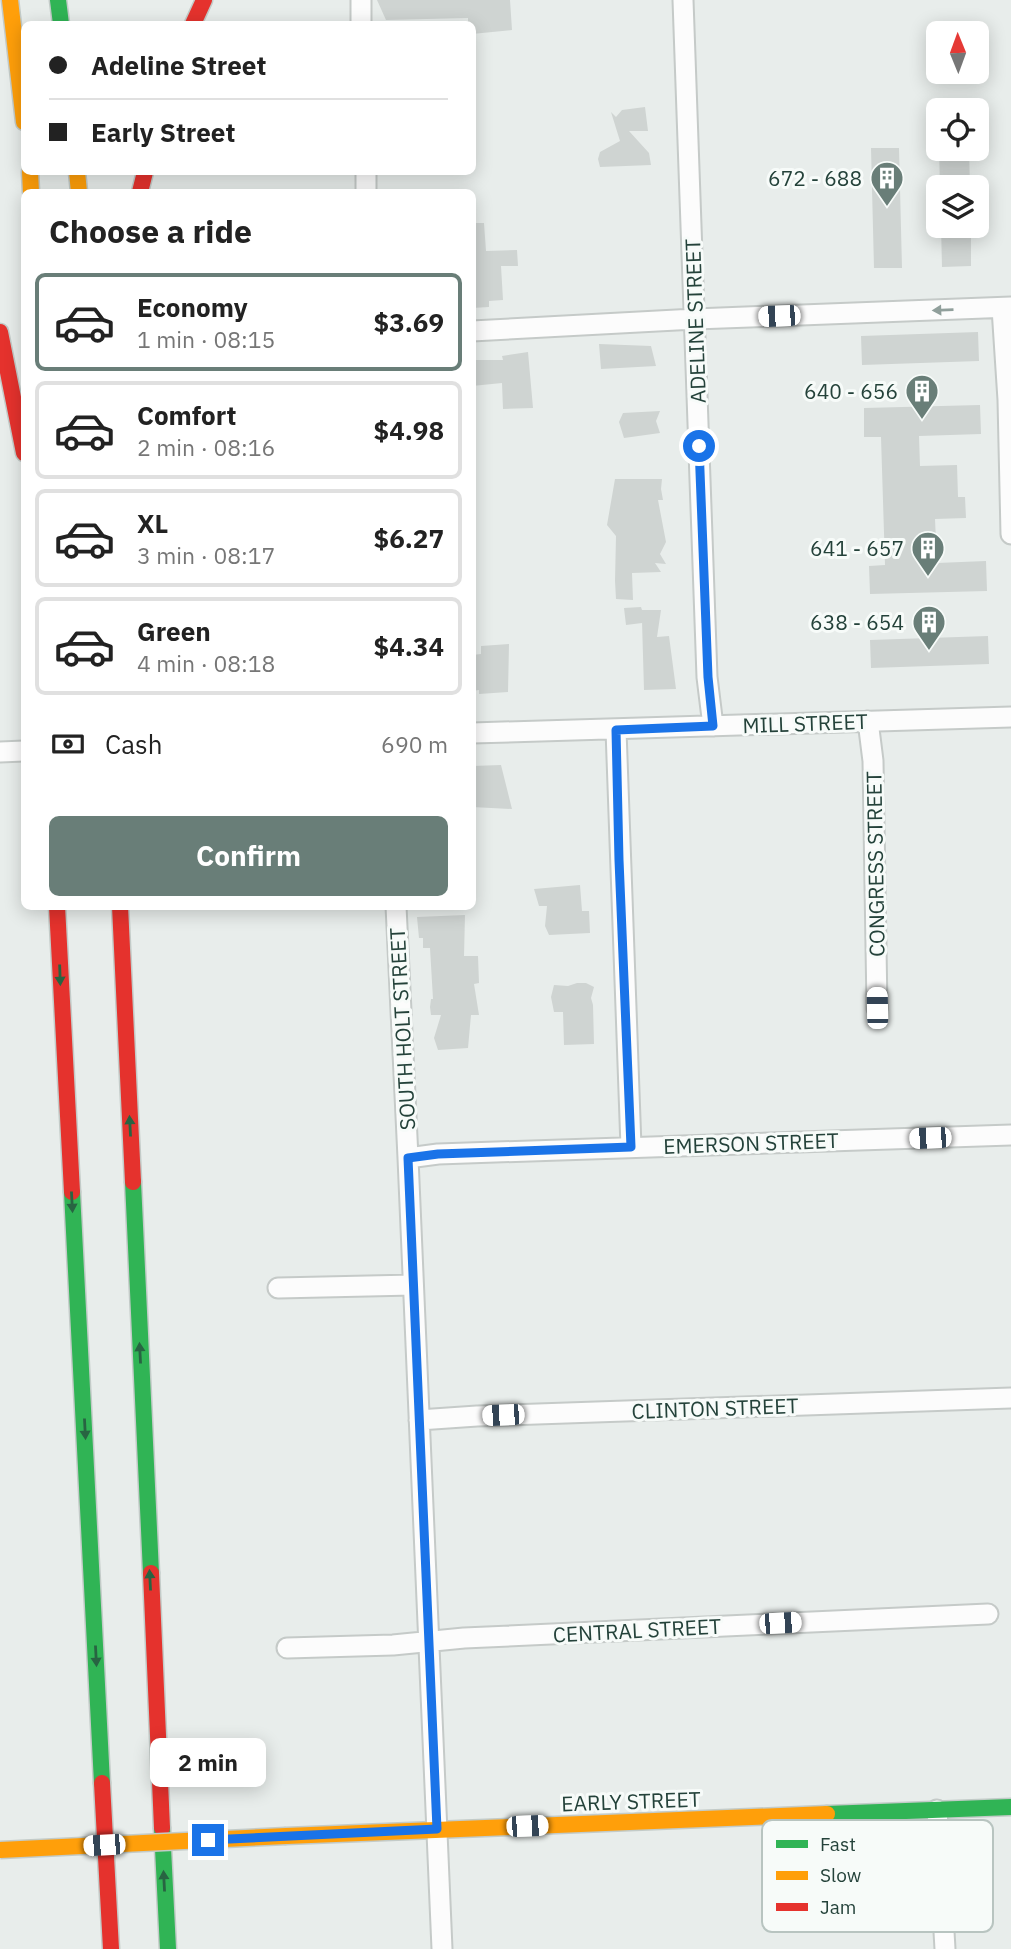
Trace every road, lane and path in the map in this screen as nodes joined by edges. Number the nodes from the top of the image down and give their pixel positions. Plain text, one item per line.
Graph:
1 (10, 0) edge
2 (58, 0) edge
3 (204, 0) edge
4 (360, 0) edge
5 (683, 0) edge
6 (61, 21) edge
7 (194, 21) edge
8 (361, 21) edge
9 (21, 96) edge
10 (1007, 307) edge
11 (695, 318) junction
12 (476, 331) edge
13 (0, 332) edge
14 (21, 438) edge
15 (1011, 534) edge
16 (1011, 717) edge
17 (868, 721) junction
18 (713, 726) junction
19 (616, 730) junction
20 (476, 733) edge
21 (21, 751) edge
22 (0, 752) edge
23 (57, 910) edge
24 (120, 910) edge
25 (396, 910) edge
26 (877, 1008) dead end
27 (1011, 1135) edge
28 (631, 1147) junction
29 (408, 1158) junction
30 (413, 1284) junction
31 (278, 1288) dead end
32 (1011, 1398) edge
33 (419, 1420) junction
34 (988, 1614) dead end
35 (429, 1642) junction
36 (286, 1648) dead end
37 (1011, 1807) edge
38 (937, 1810) junction
39 (938, 1820) edge
40 (437, 1829) junction
41 (0, 1850) edge
42 (111, 1949) edge
43 (167, 1949) edge
44 (442, 1949) edge

1 - 9 main road
2 - 6 main road
3 - 7 main road
4 - 8 street
5 - 11 street, ADELINE STREET
10 -> 11 street
10 - 15 street
11 - 12 street
11 - 18 street, ADELINE STREET
13 - 14 main road
16 - 17 street, MILL STREET
17 - 18 street, MILL STREET
17 - 26 street, CONGRESS STREET
18 - 19 street, MILL STREET
19 - 20 street, MILL STREET
19 - 28 street
21 - 22 street
23 -> 42 main road
43 -> 24 main road
25 - 29 street, SOUTH HOLT STREET
27 - 28 street, EMERSON STREET
28 - 29 street, EMERSON STREET
29 - 30 street, SOUTH HOLT STREET
30 - 31 street
30 - 33 street, SOUTH HOLT STREET
32 - 33 street, CLINTON STREET
33 - 35 street, SOUTH HOLT STREET
34 - 35 street, CENTRAL STREET
35 - 36 street, CENTRAL STREET
35 - 40 street, SOUTH HOLT STREET
37 - 38 main road, EARLY STREET
38 - 39 street
38 - 40 main road, EARLY STREET
40 - 41 main road, EARLY STREET, bridge
40 - 44 street, SOUTH HOLT STREET

